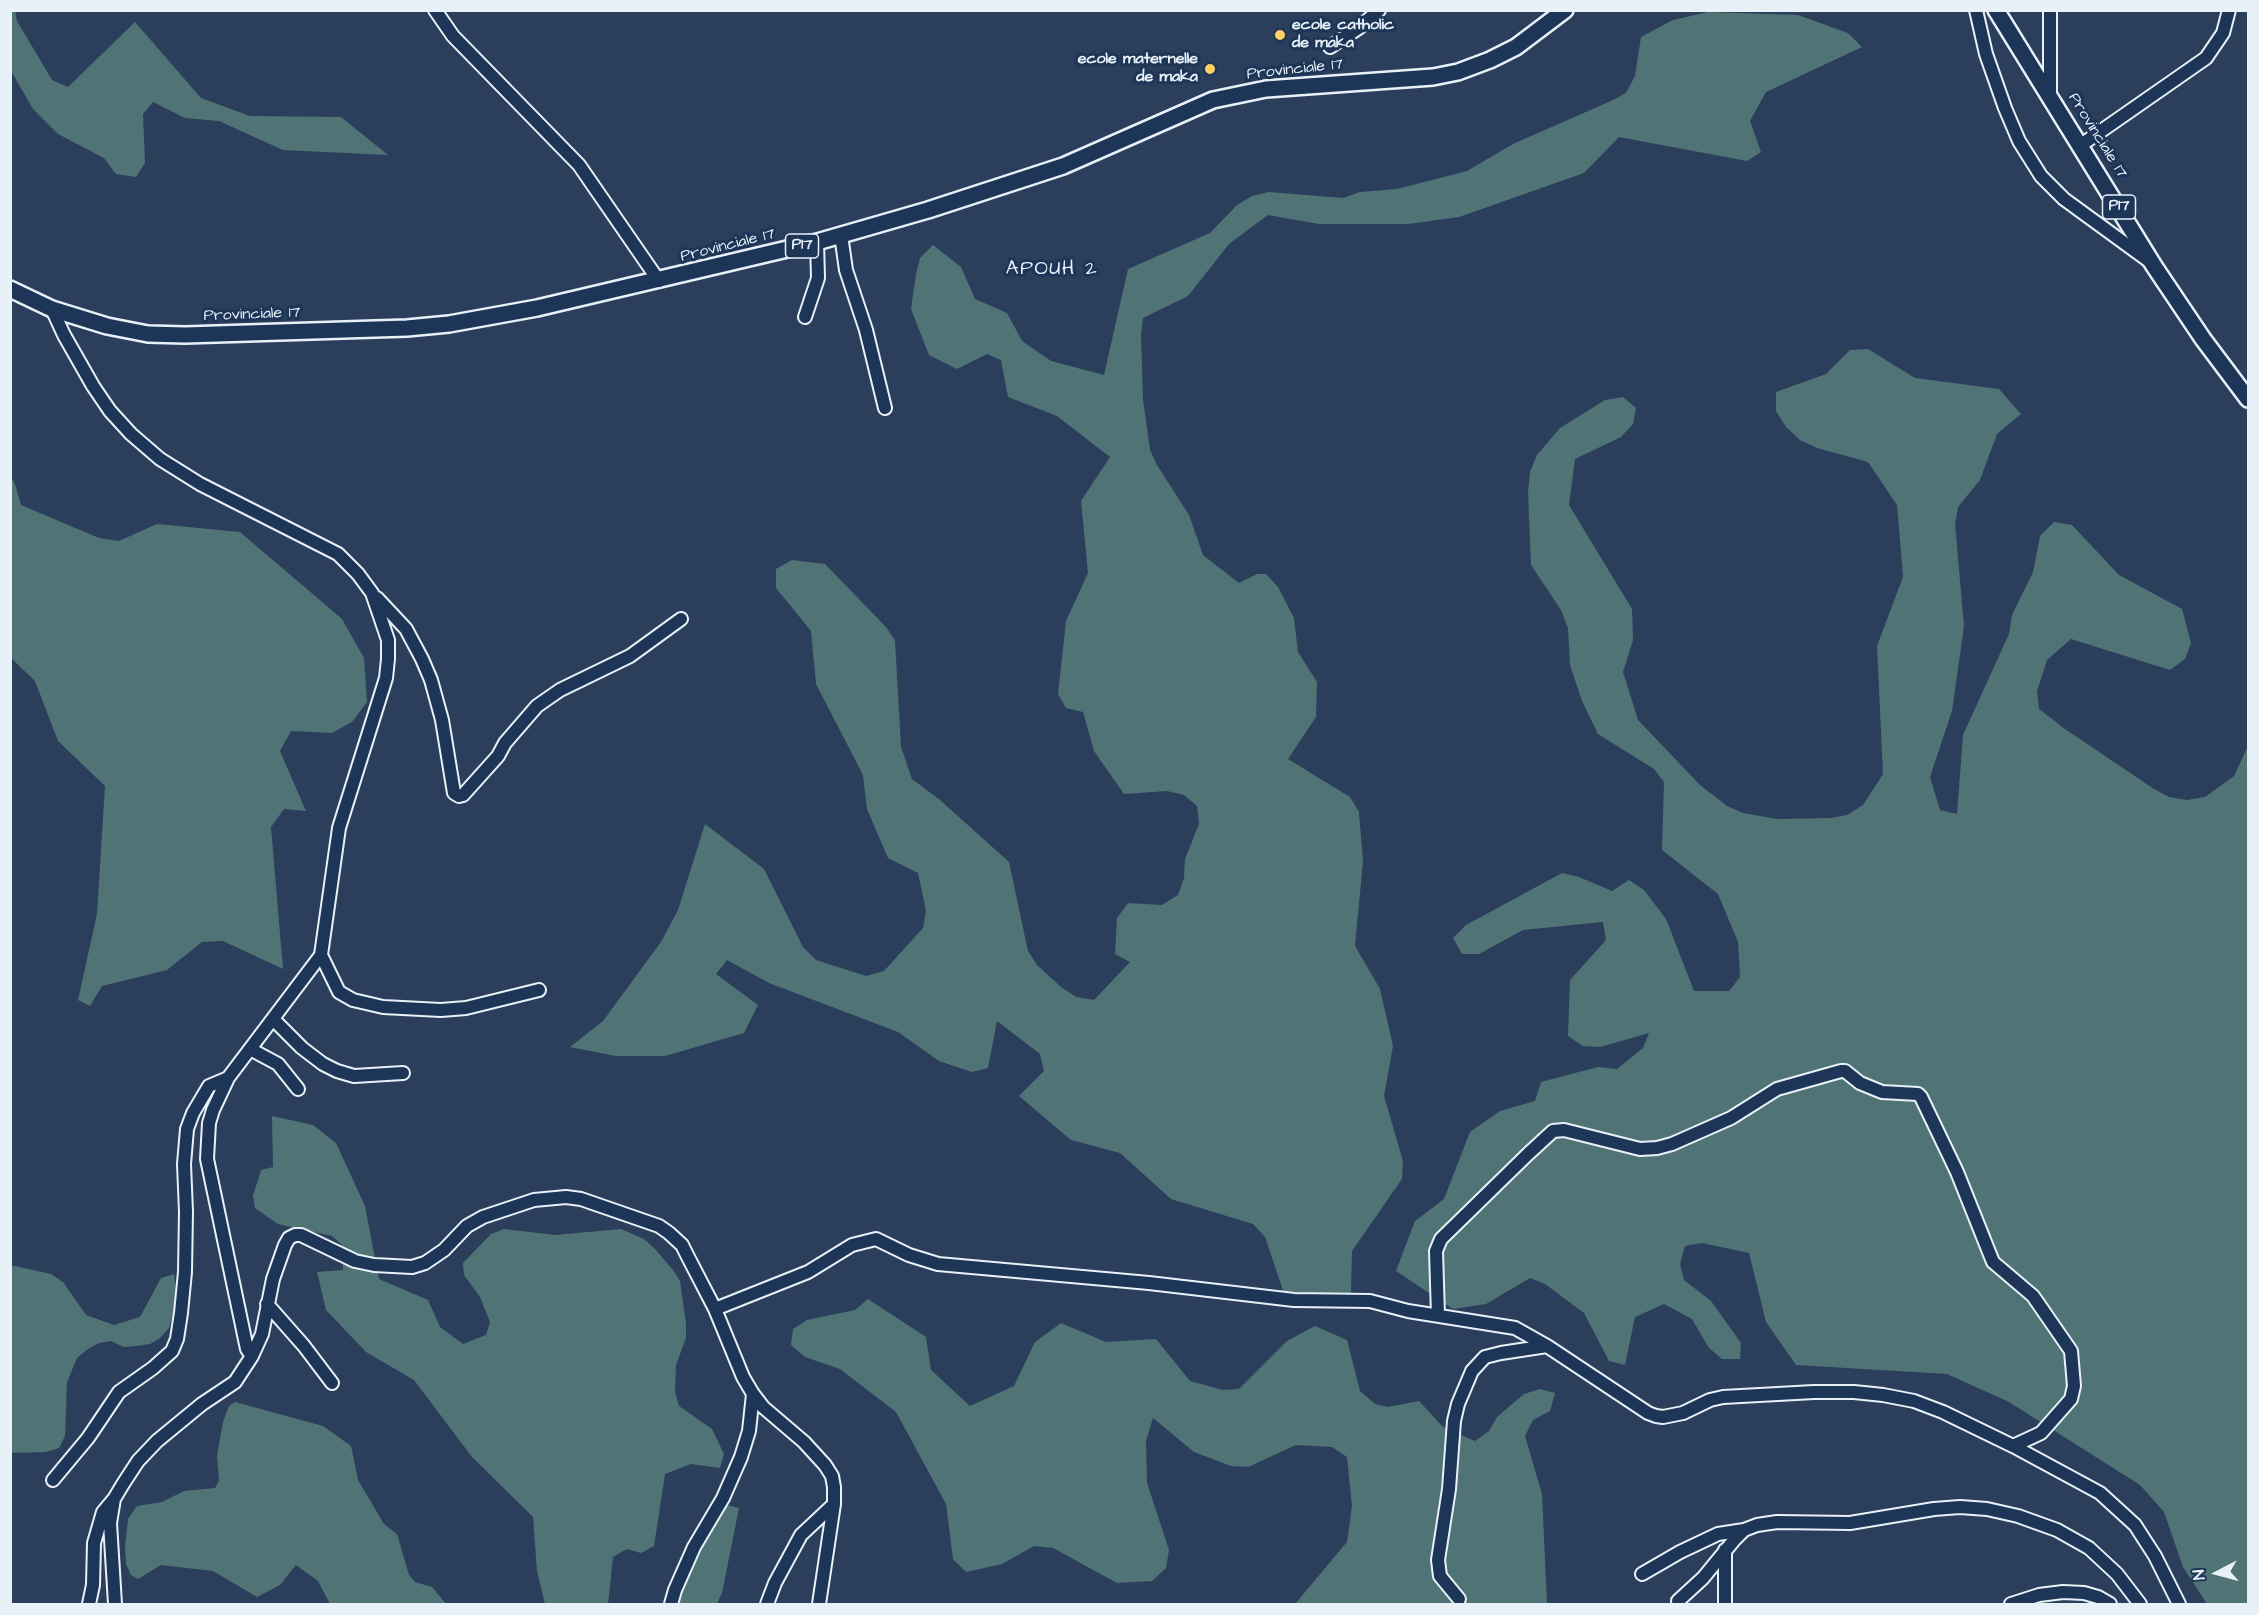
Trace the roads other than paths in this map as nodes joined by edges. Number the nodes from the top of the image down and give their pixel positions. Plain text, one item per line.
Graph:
1 (435, 10) edge
2 (1379, 10) edge
3 (1565, 10) edge
4 (1976, 10) edge
5 (1996, 10) edge
6 (2050, 10) edge
7 (2229, 10) edge
8 (1330, 47) dead end
9 (2050, 96) junction
10 (2081, 145) junction
11 (840, 235) junction
12 (817, 242) junction
13 (2154, 266) junction
14 (659, 281) junction
15 (10, 289) edge
16 (52, 309) junction
17 (805, 317) dead end
18 (2248, 399) edge
19 (885, 408) dead end
20 (372, 593) junction
21 (681, 619) dead end
22 (321, 955) junction
23 (538, 990) dead end
24 (273, 1019) junction
25 (250, 1049) junction
26 (403, 1073) dead end
27 (228, 1078) junction
28 (298, 1089) dead end
29 (267, 1304) junction
30 (715, 1309) junction
31 (1438, 1315) junction
32 (1547, 1346) junction
33 (252, 1356) junction
34 (332, 1383) dead end
35 (753, 1394) junction
36 (2013, 1446) junction
37 (53, 1480) dead end
38 (114, 1499) junction
39 (834, 1503) junction
40 (1744, 1530) junction
41 (1725, 1550) junction
42 (1642, 1574) dead end
43 (1459, 1599) dead end
44 (1678, 1601) dead end
45 (89, 1605) edge
46 (115, 1605) edge
47 (671, 1605) edge
48 (767, 1605) edge
49 (819, 1605) edge
50 (1725, 1605) edge
51 (2011, 1605) edge
52 (2110, 1605) edge
53 (2140, 1605) edge
54 (2179, 1605) edge

1 - 14 street
2 - 8 street
3 - 11 main road, Provinciale 17 / P17
4 - 13 street
5 - 9 main road, Provinciale 17 / P17
6 - 9 street
7 - 10 street
9 - 10 main road, Provinciale 17 / P17
10 - 13 main road, Provinciale 17 / P17
11 - 12 main road, Provinciale 17 / P17
11 - 19 street
12 - 14 main road, Provinciale 17 / P17
12 - 17 street
13 - 18 main road, Provinciale 17 / P17
14 - 16 main road, Provinciale 17 / P17
15 - 16 main road, Provinciale 17 / P17
16 - 20 street
20 - 21 street
20 - 22 street
22 - 23 street
22 - 24 street
24 - 25 street
24 - 26 street
25 - 27 street
25 - 28 street
27 - 33 street
27 - 37 street
29 - 30 street
29 - 33 street
29 - 34 street
30 - 31 street
30 - 35 street
31 - 32 street
31 - 36 street
32 - 36 street
32 - 43 street
33 - 38 street
35 - 39 street
35 - 47 street
36 - 54 street
38 - 45 street
38 - 46 street
39 - 48 street
39 - 49 street
40 - 41 street
40 - 42 street
40 - 53 street
41 - 44 street
41 - 50 street
51 - 52 street

